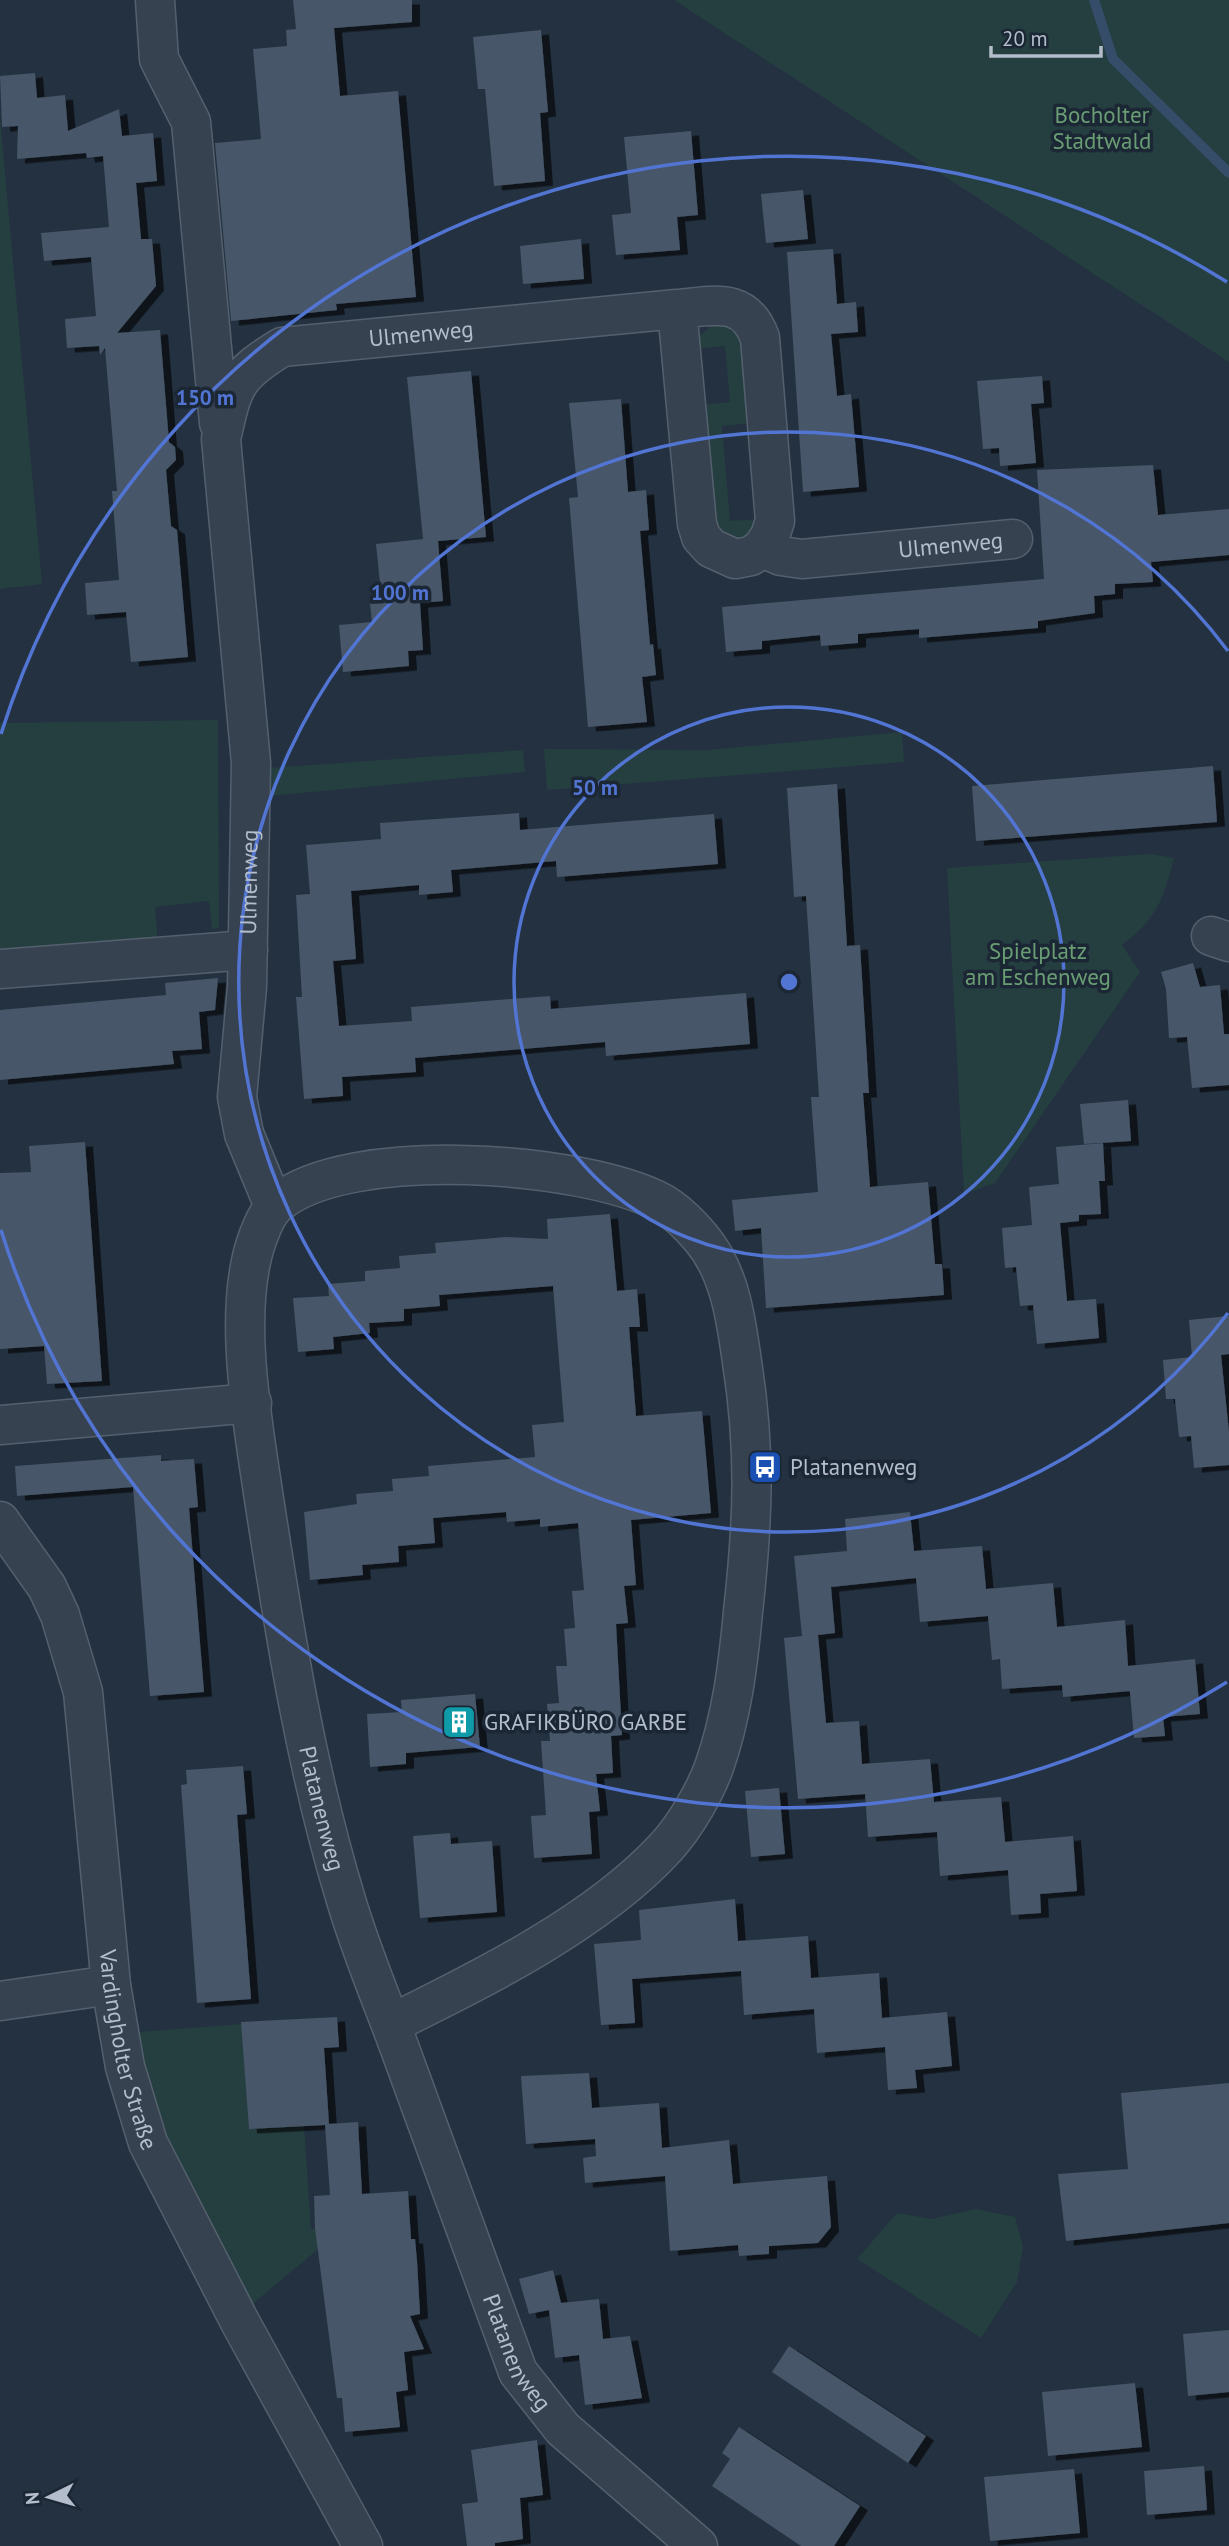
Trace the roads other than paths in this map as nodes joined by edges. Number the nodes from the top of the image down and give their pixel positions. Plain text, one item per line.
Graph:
1 (155, 0) edge
2 (677, 309) junction
3 (221, 439) junction
4 (1013, 539) dead end
5 (762, 548) junction
6 (248, 950) junction
7 (0, 969) edge
8 (274, 1206) junction
9 (252, 1403) junction
10 (0, 1425) edge
11 (0, 1521) edge
12 (111, 1985) junction
13 (0, 2001) edge
14 (391, 2024) junction
15 (363, 2546) edge
16 (698, 2546) edge

1 - 3 street, Ulmenweg
2 - 3 street, Ulmenweg
2 - 5 street
2 - 5 street, Ulmenweg
3 - 6 street, Ulmenweg
4 - 5 street, Ulmenweg
6 - 7 street, Ulmenweg
6 - 8 street, Ulmenweg
8 - 9 street, Platanenweg
8 - 14 street
9 - 10 street
9 - 14 street, Platanenweg
11 - 12 street, Vardingholter Straße
12 - 13 street
12 - 15 street, Vardingholter Straße
14 - 16 street, Platanenweg

